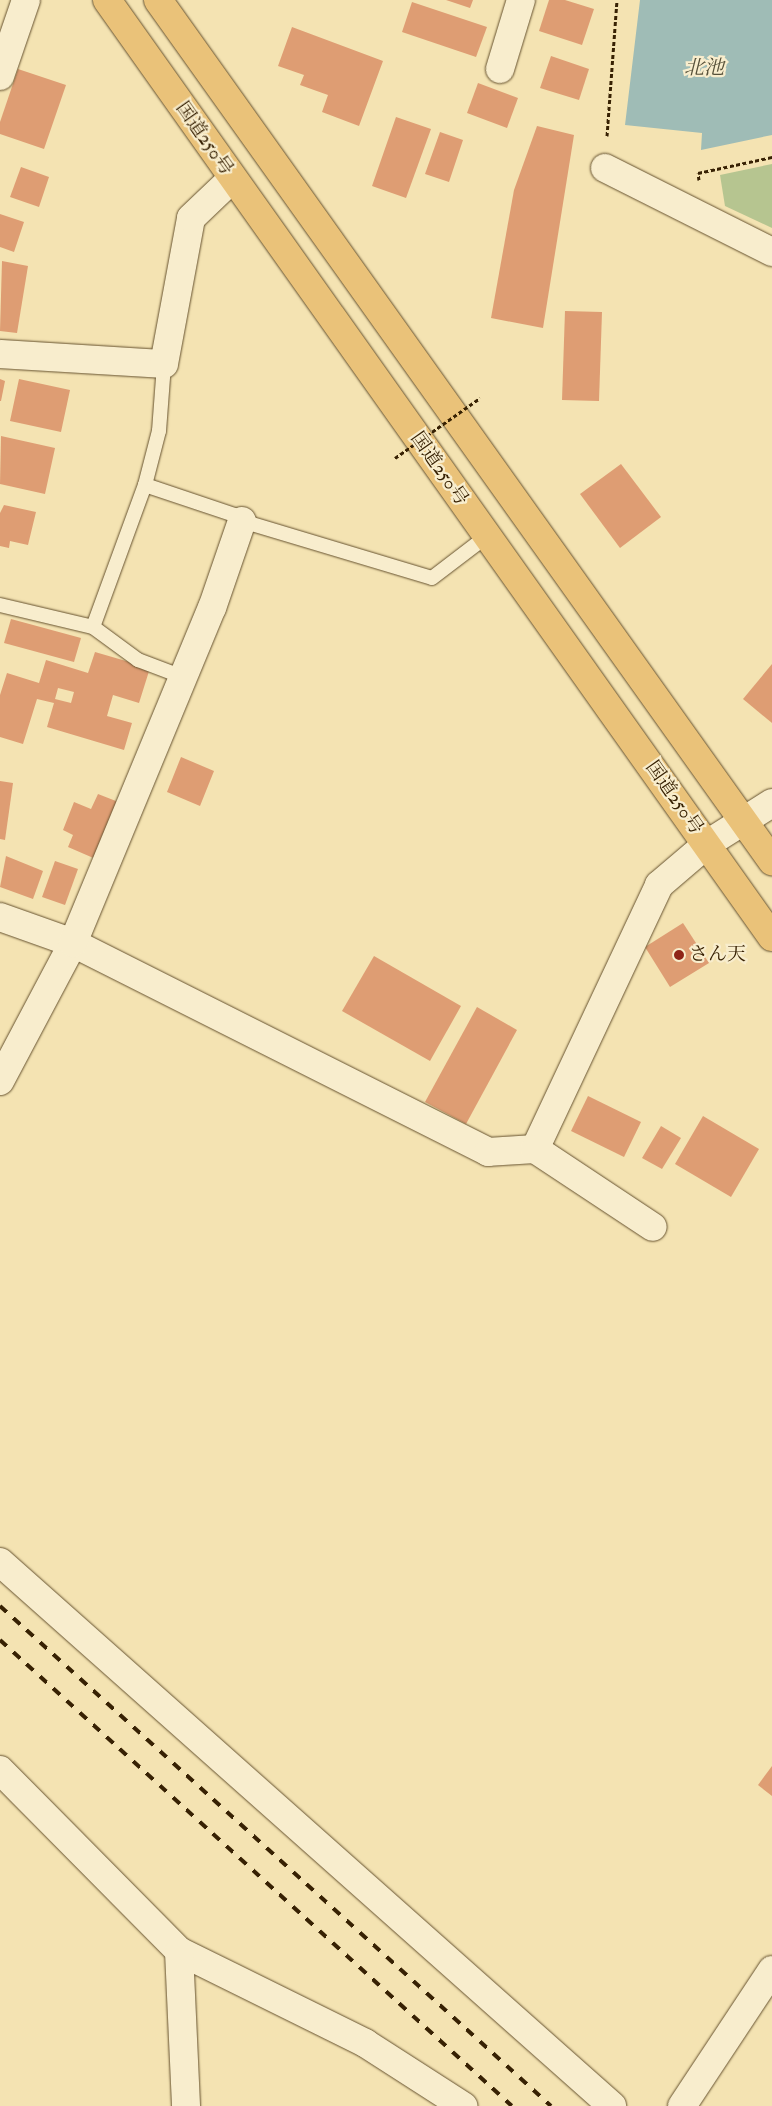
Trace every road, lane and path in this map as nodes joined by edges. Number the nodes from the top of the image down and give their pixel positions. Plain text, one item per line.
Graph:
1 (26, 0) edge
2 (107, 0) edge
3 (158, 0) edge
4 (520, 0) edge
5 (617, 0) edge
6 (500, 69) dead end
7 (0, 76) edge
8 (772, 157) edge
9 (605, 168) joint
10 (232, 179) junction
11 (699, 216) junction
12 (772, 252) edge
13 (0, 354) edge
14 (164, 364) junction
15 (480, 398) dead end
16 (395, 458) dead end
17 (145, 485) junction
18 (242, 521) junction
19 (487, 536) junction
20 (0, 605) edge
21 (93, 627) junction
22 (183, 677) junction
23 (772, 802) edge
24 (744, 822) junction
25 (706, 844) junction
26 (772, 861) edge
27 (0, 917) edge
28 (772, 937) edge
29 (73, 943) junction
30 (0, 1081) edge
31 (534, 1149) junction
32 (653, 1228) dead end
33 (0, 1562) edge
34 (0, 1770) edge
35 (179, 1951) junction
36 (772, 1970) edge
37 (186, 2106) edge
38 (463, 2106) edge
39 (612, 2106) edge
40 (682, 2106) edge

1 - 7 street
2 - 10 highway, 国道250号
3 - 24 highway
4 - 6 street
5 - 9 path
8 - 11 path
9 - 11 street
10 - 14 street
10 - 19 highway, 国道250号
11 - 12 street
13 - 14 street
14 - 17 lane
15 - 16 path, bridge
17 - 18 lane
17 - 21 lane
18 - 19 lane
18 - 22 street
19 - 25 highway, 国道250号
20 - 21 lane
21 - 22 lane
22 - 29 street
23 - 24 street
24 - 25 street
24 - 26 highway
25 - 28 highway, 国道250号
25 - 31 street
27 - 29 street
29 - 30 street
29 - 31 street
31 - 32 street
33 - 39 street
34 - 35 street
35 - 37 street
35 - 38 street
36 - 40 street

